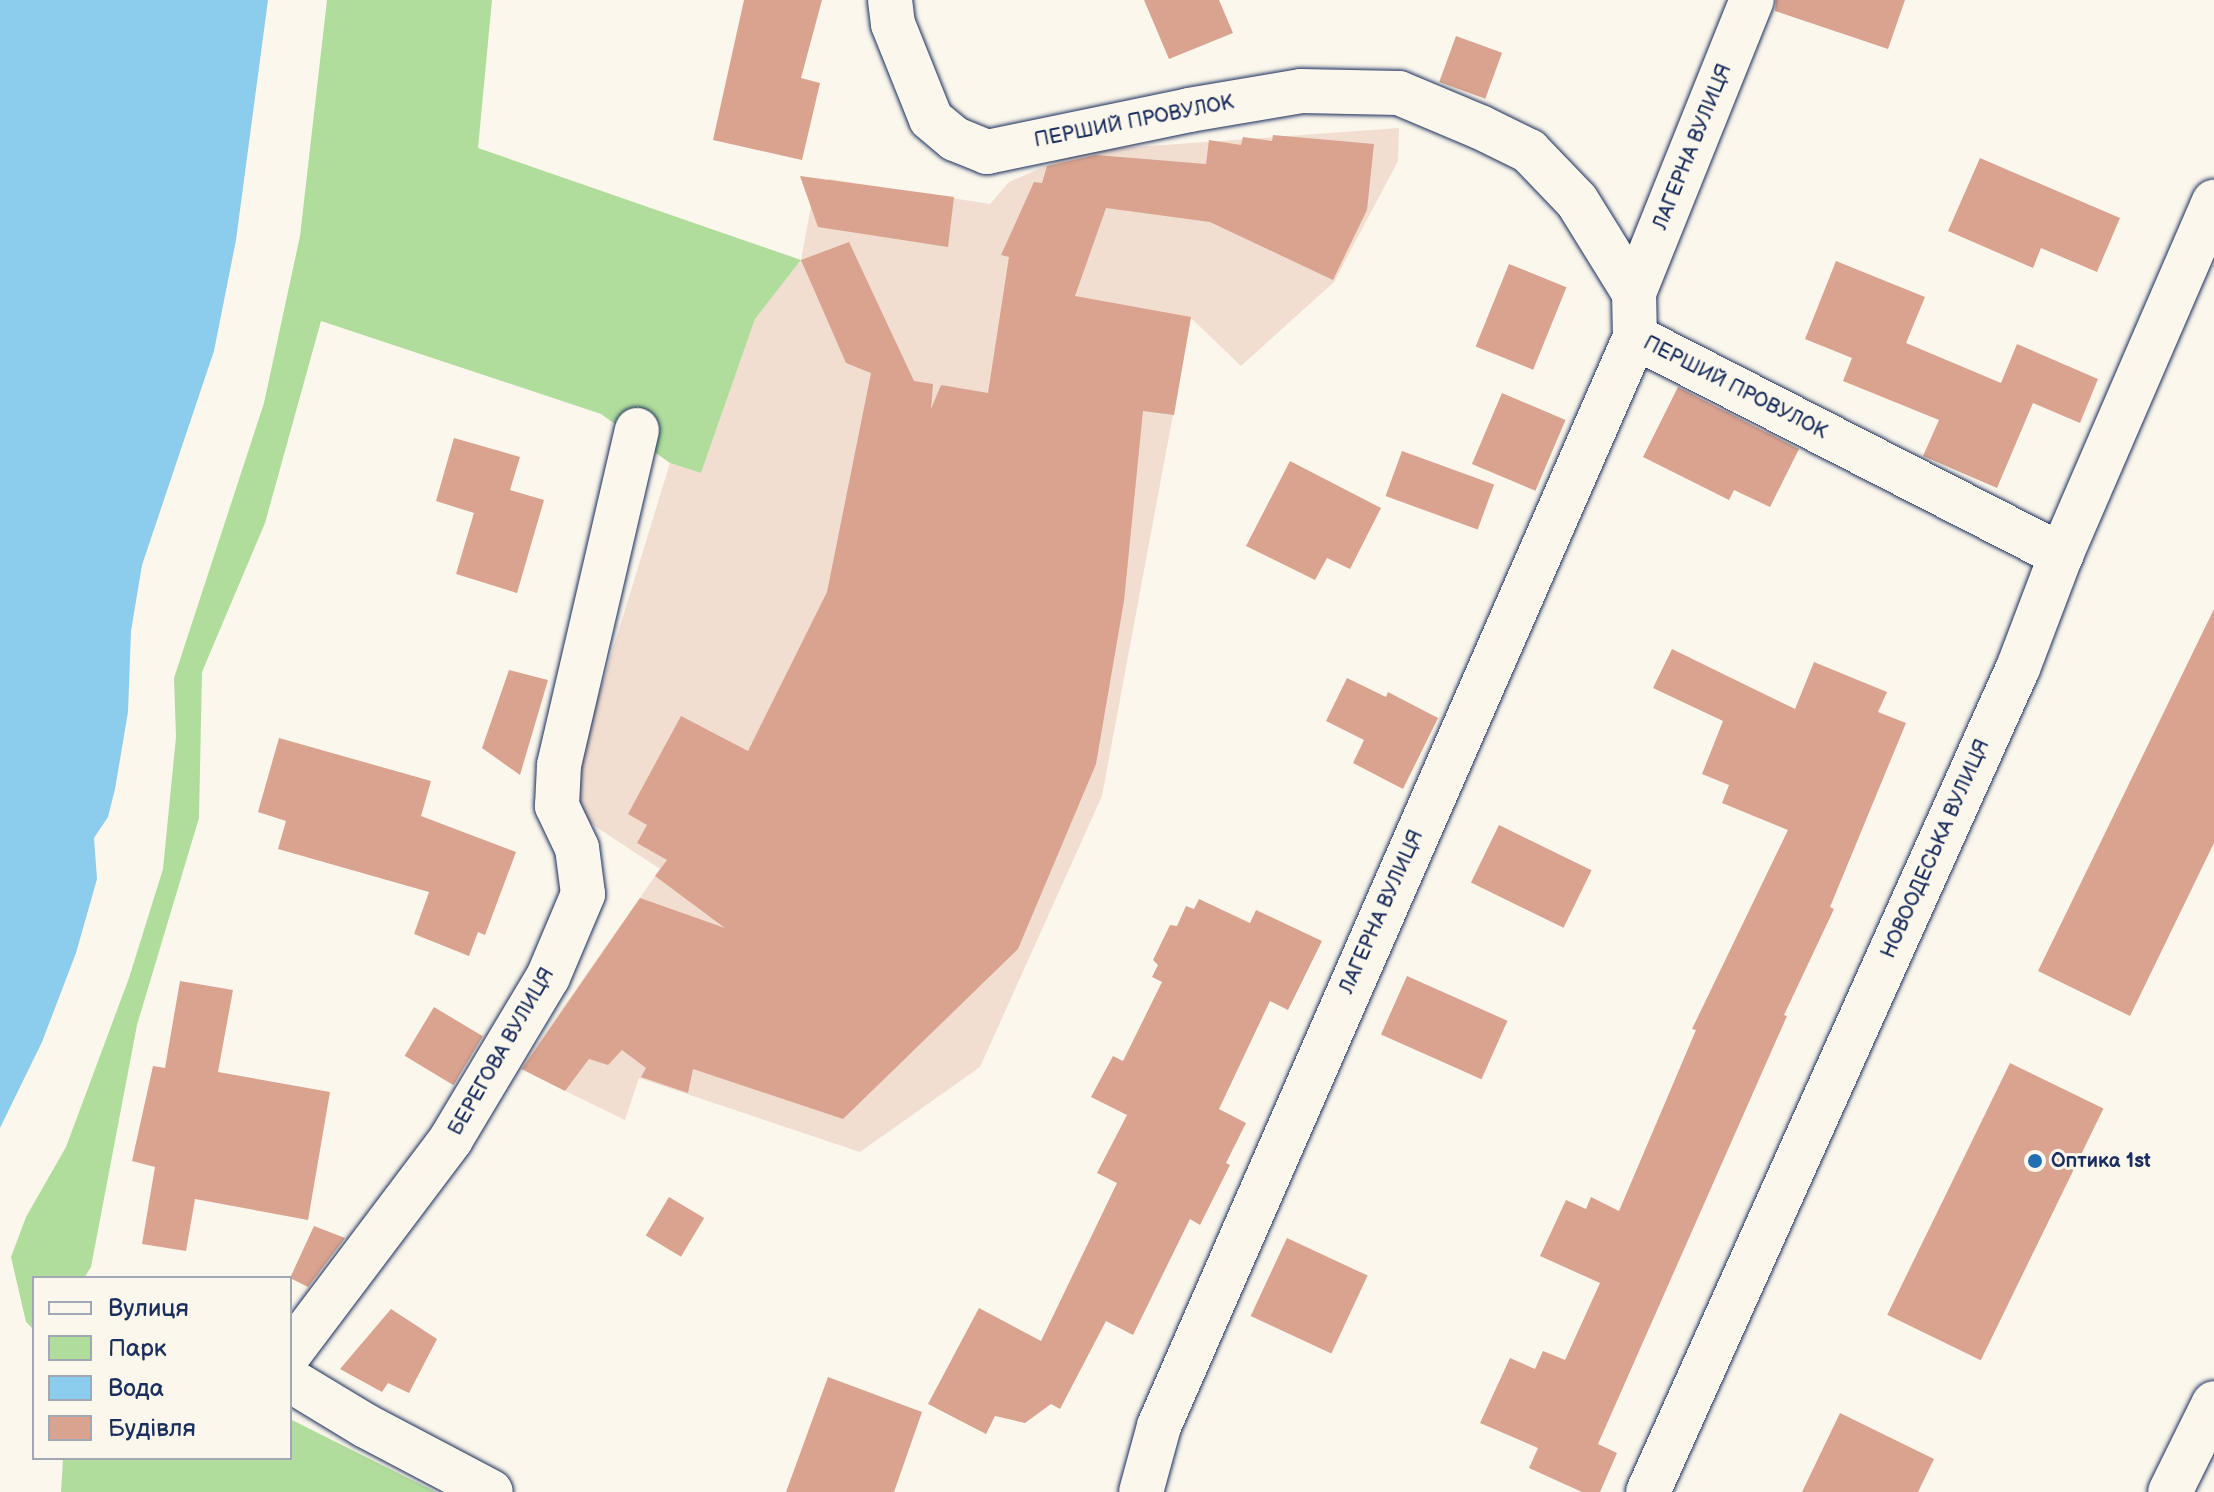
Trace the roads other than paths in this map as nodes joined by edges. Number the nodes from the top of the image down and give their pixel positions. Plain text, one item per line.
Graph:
1 (890, 0) edge
2 (1752, 0) edge
3 (2214, 202) edge
4 (1634, 293) junction
5 (1635, 337) junction
6 (637, 430) dead end
7 (2061, 555) junction
8 (292, 1350) edge
9 (292, 1381) edge
10 (2214, 1403) edge
11 (491, 1492) edge
12 (1141, 1492) edge
13 (1648, 1492) edge
14 (2170, 1492) edge

1 - 4 main road, ПЕРШИЙ ПРОВУЛОК
2 - 4 main road, ЛАГЕРНА ВУЛИЦЯ
3 - 7 main road, НОВООДЕСЬКА ВУЛИЦЯ
4 - 5 main road, ПЕРШИЙ ПРОВУЛОК
5 - 7 main road, ПЕРШИЙ ПРОВУЛОК
5 - 12 main road, ЛАГЕРНА ВУЛИЦЯ
6 - 8 main road, БЕРЕГОВА ВУЛИЦЯ
7 - 13 main road, НОВООДЕСЬКА ВУЛИЦЯ
9 - 11 main road
10 - 14 main road

